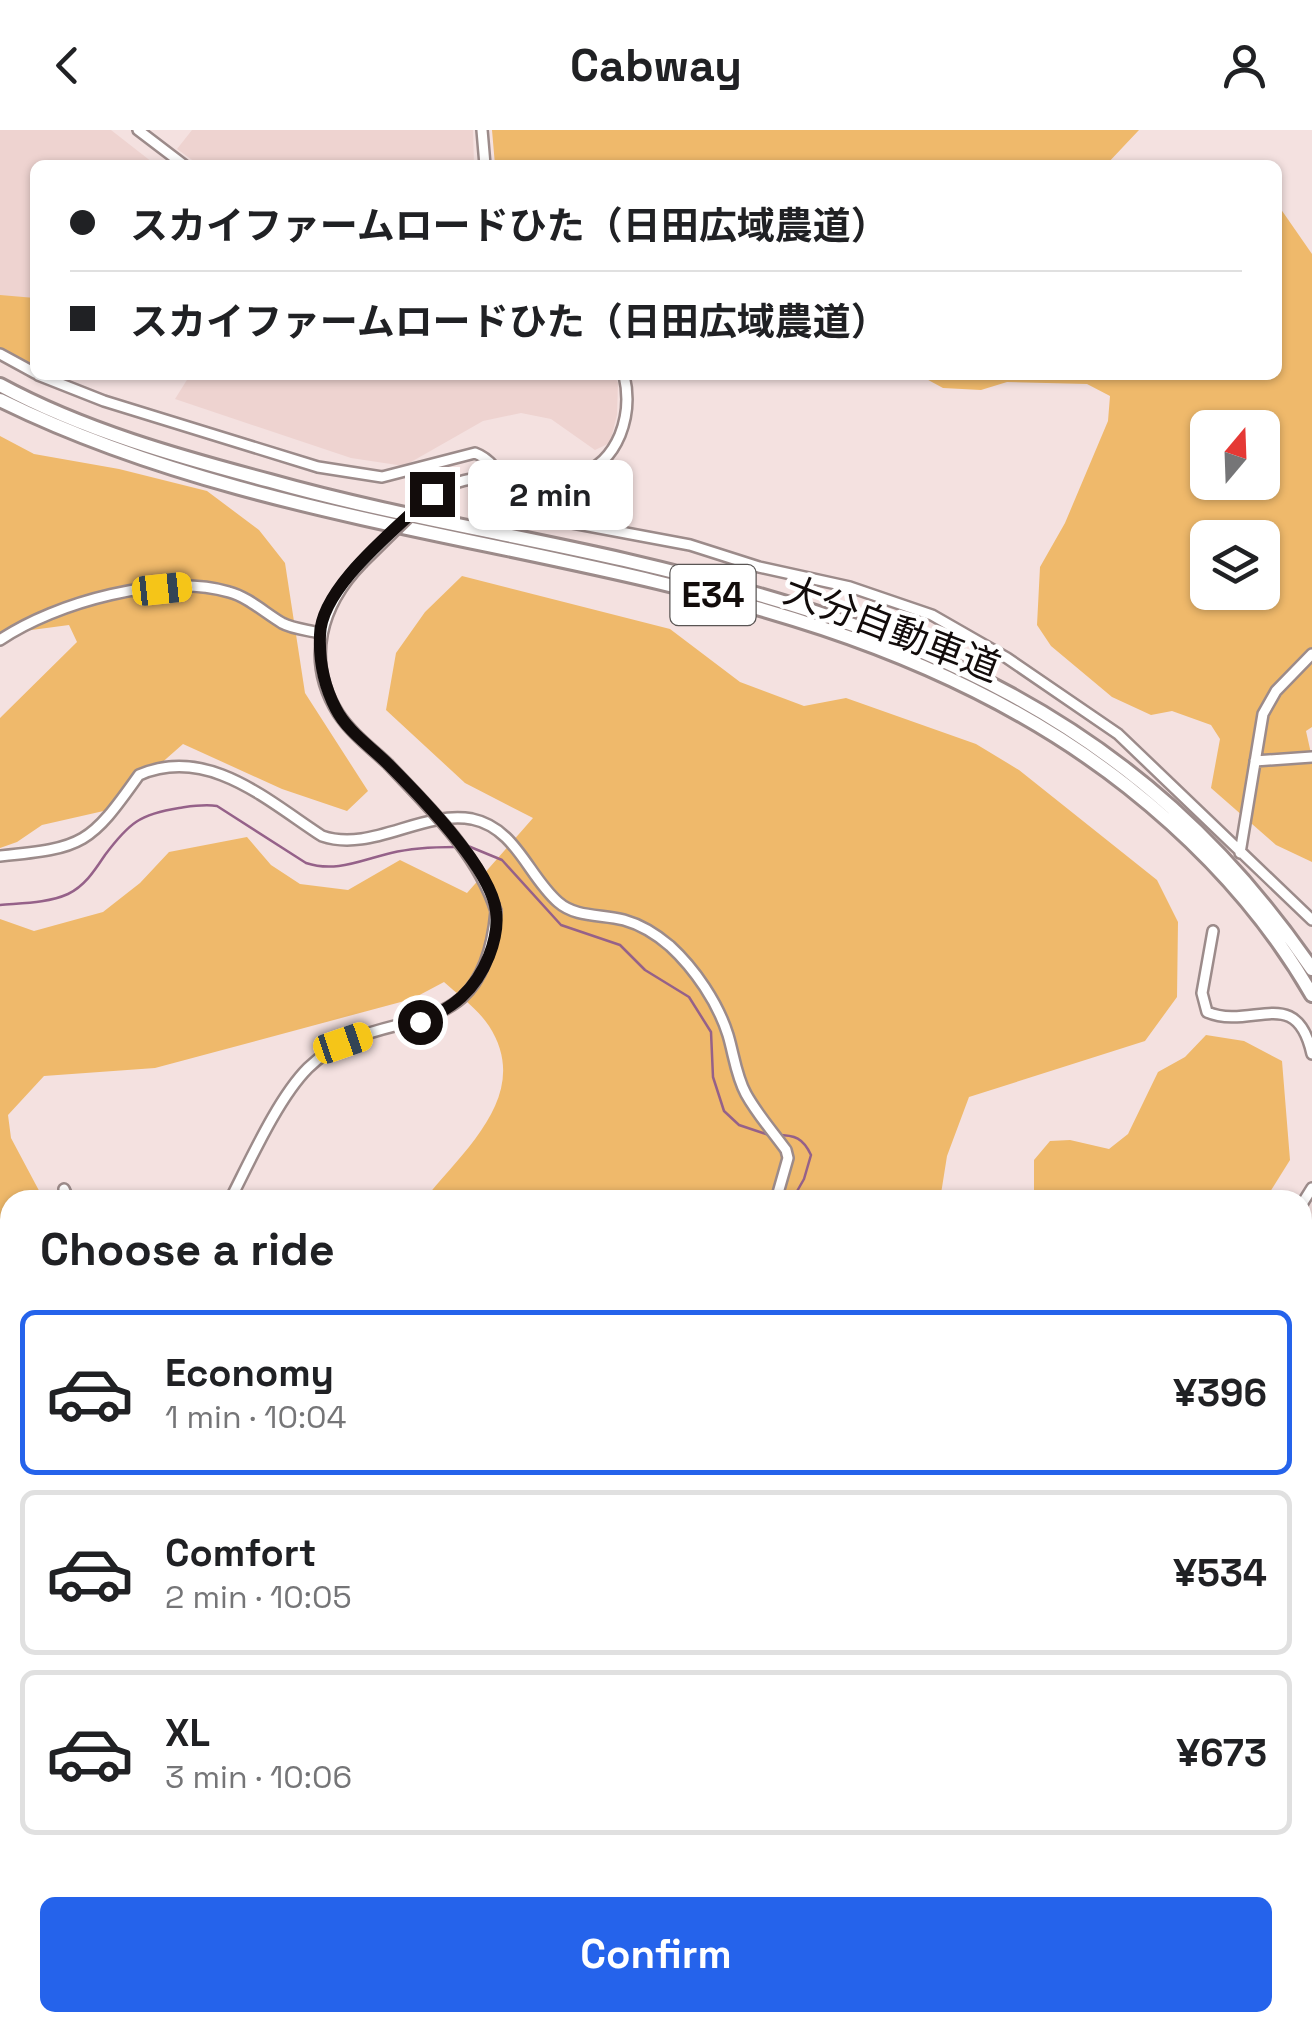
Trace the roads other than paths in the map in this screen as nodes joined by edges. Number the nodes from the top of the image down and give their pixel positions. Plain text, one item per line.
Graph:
1 (138, 130) edge
2 (482, 130) edge
3 (177, 160) edge
4 (484, 160) edge
5 (0, 354) edge
6 (30, 371) edge
7 (51, 380) edge
8 (625, 380) edge
9 (0, 385) edge
10 (0, 400) edge
11 (502, 476) junction
12 (320, 633) junction
13 (0, 640) edge
14 (1312, 654) edge
15 (1312, 758) edge
16 (1255, 761) junction
17 (1240, 853) junction
18 (0, 856) edge
19 (1312, 920) edge
20 (1213, 931) dead end
21 (1312, 969) edge
22 (1312, 995) edge
23 (1312, 1054) edge
24 (235, 1190) edge
25 (779, 1190) edge

1 - 3 street
2 - 4 street
5 - 6 street
7 - 11 street
8 - 11 street
9 - 21 highway, 大分自動車道 / E34
10 - 22 highway, 大分自動車道 / E34
11 - 12 street, bridge
11 - 17 street
12 - 13 street
12 - 24 street, bridge
14 - 16 street
15 - 16 street
16 - 17 street
17 - 19 street
18 - 25 street
20 - 23 street

